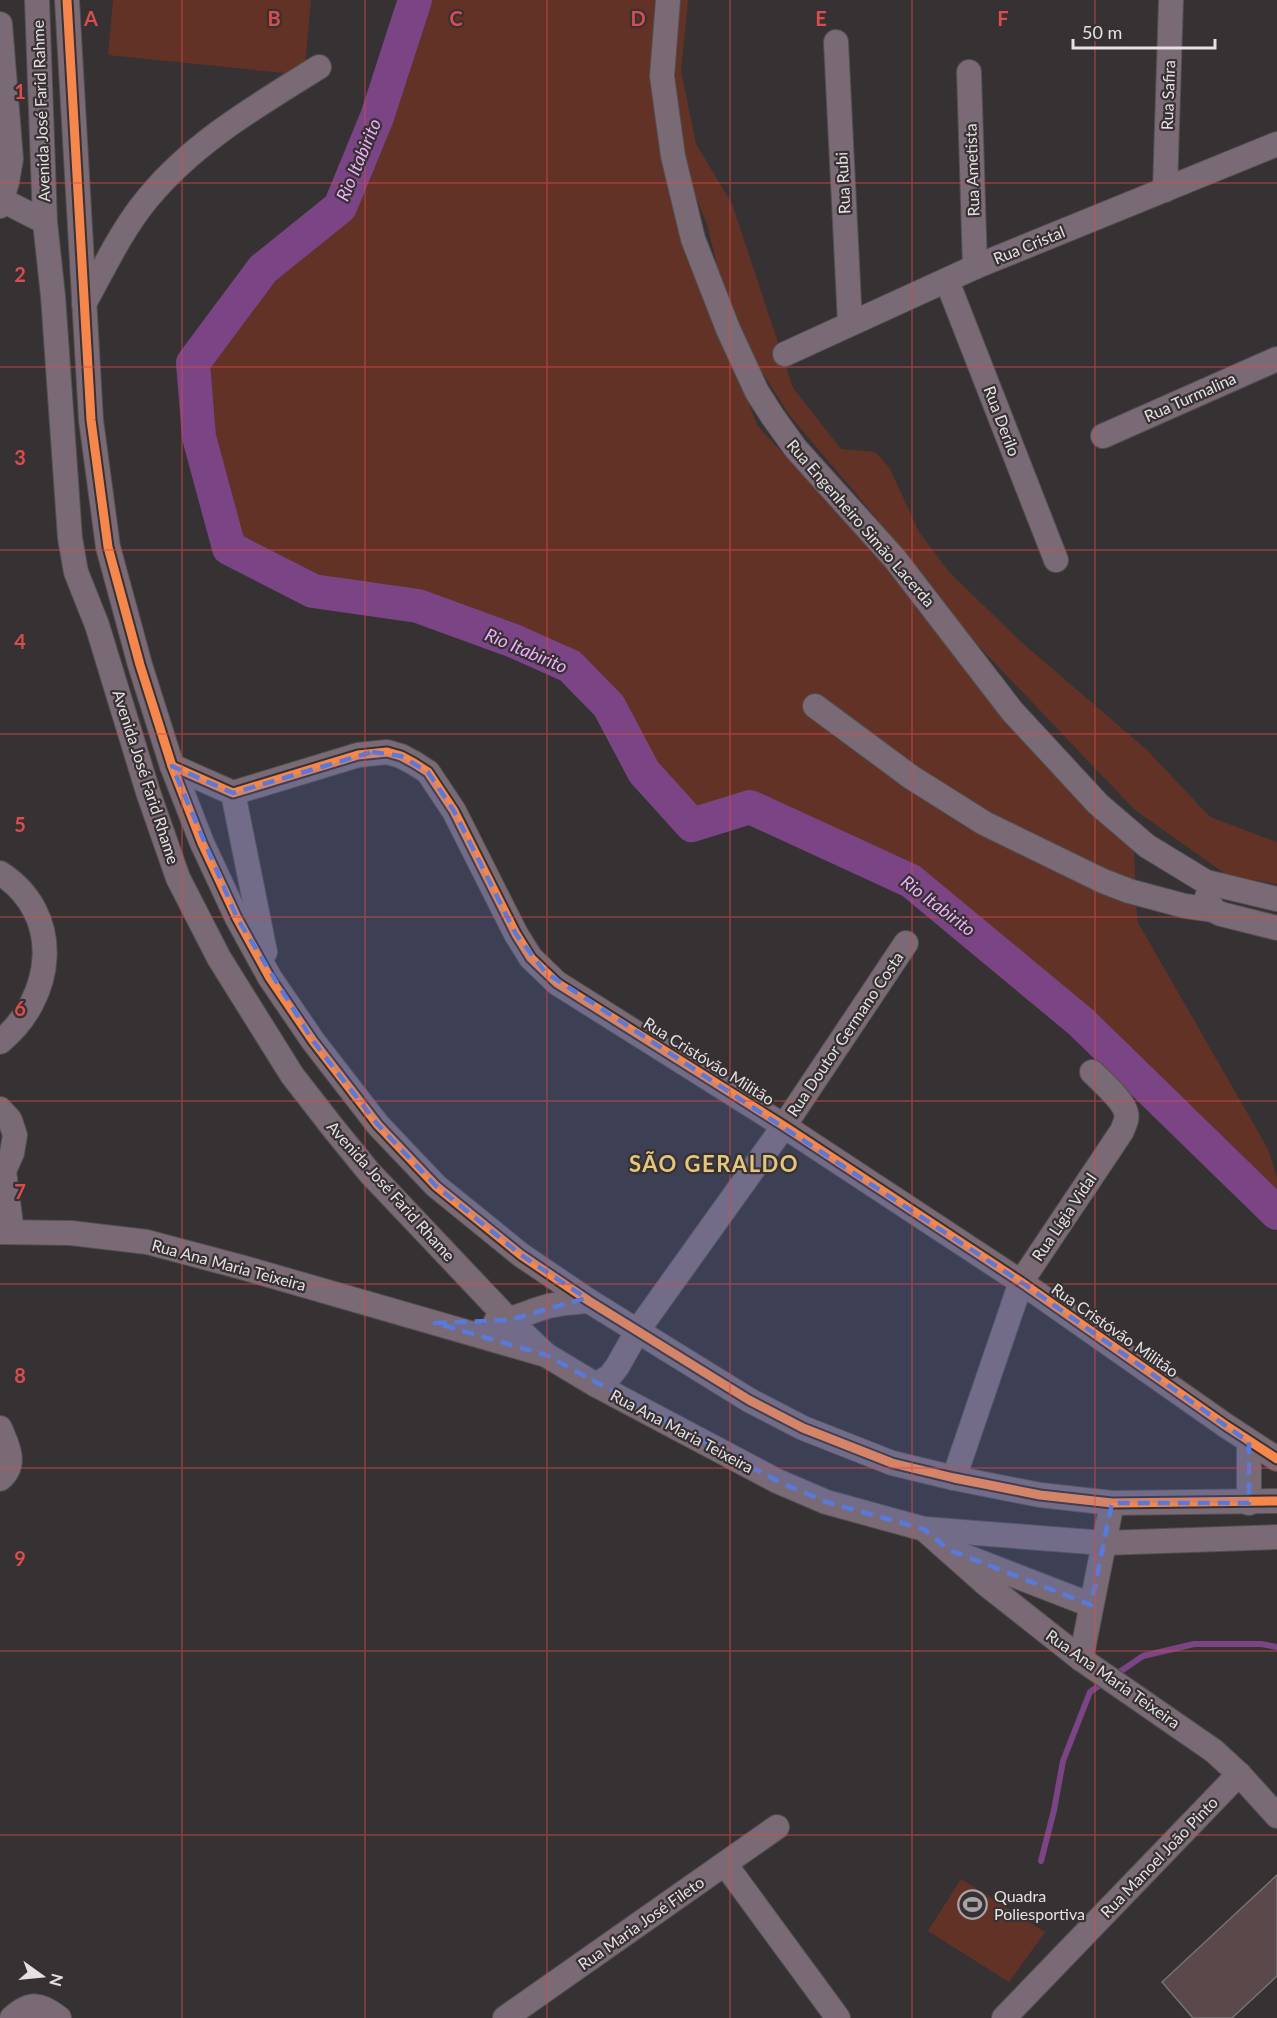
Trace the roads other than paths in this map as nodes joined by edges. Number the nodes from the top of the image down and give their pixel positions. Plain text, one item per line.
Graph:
1 (37, 0) edge
2 (67, 0) edge
3 (668, 0) edge
4 (1171, 0) edge
5 (0, 24) edge
6 (836, 42) dead end
7 (319, 68) dead end
8 (2, 69) edge
9 (969, 72) dead end
10 (1277, 144) edge
11 (1165, 190) junction
12 (1, 203) edge
13 (45, 222) junction
14 (975, 267) junction
15 (947, 281) junction
16 (84, 303) junction
17 (850, 323) junction
18 (785, 354) dead end
19 (1277, 359) edge
20 (1103, 436) dead end
21 (1056, 560) dead end
22 (815, 706) dead end
23 (172, 766) junction
24 (232, 793) junction
25 (0, 873) edge
26 (1206, 882) junction
27 (1277, 899) edge
28 (1213, 910) junction
29 (1277, 928) edge
30 (906, 944) dead end
31 (270, 978) junction
32 (0, 1042) edge
33 (1092, 1072) dead end
34 (0, 1109) edge
35 (784, 1126) junction
36 (6, 1232) edge
37 (1021, 1282) junction
38 (590, 1301) junction
39 (509, 1320) junction
40 (435, 1323) junction
41 (638, 1330) junction
42 (546, 1355) junction
43 (596, 1385) junction
44 (0, 1428) edge
45 (1249, 1442) junction
46 (1277, 1459) edge
47 (954, 1478) junction
48 (0, 1479) edge
49 (1277, 1501) edge
50 (1112, 1503) junction
51 (1249, 1503) junction
52 (924, 1529) junction
53 (1277, 1537) edge
54 (1104, 1543) junction
55 (949, 1550) junction
56 (1091, 1605) junction
57 (1084, 1662) junction
58 (1239, 1774) junction
59 (1277, 1816) edge
60 (777, 1827) dead end
61 (725, 1864) junction
62 (521, 2014) edge
63 (12, 2018) edge
64 (59, 2018) edge
65 (838, 2018) edge
66 (1004, 2018) edge

1 - 13 street, Avenida José Farid Rahme
2 - 16 street
3 - 26 street, Rua Engenheiro Simão Lacerda
4 - 11 street, Rua Safira
5 - 8 street
6 - 17 street, Rua Rubi
7 - 16 street
8 - 12 street
9 - 14 street, Rua Ametista
10 - 11 street, Rua Cristal
11 - 14 street, Rua Cristal
12 - 13 street
13 - 39 street, Avenida José Farid Rhame
14 - 15 street, Rua Cristal
15 - 17 street, Rua Cristal
15 - 21 street, Rua Derilo
16 - 23 street
17 - 18 street, Rua Cristal
19 - 20 street, Rua Turmalina
22 - 28 street
23 - 24 street
23 - 31 street
24 - 31 street
24 - 35 street, Rua Cristóvão Militão
25 - 32 street
26 - 27 street, Rua Engenheiro Simão Lacerda
26 - 28 street
28 - 29 street
30 - 35 street, Rua Doutor Germano Costa
31 - 38 street
33 - 37 street, Rua Lígia Vidal
34 - 36 street
35 - 37 street, Rua Cristóvão Militão
35 - 41 street, Rua Doutor Germano Costa
36 - 40 street, Rua Ana Maria Teixeira
37 - 45 street, Rua Cristóvão Militão
37 - 47 street, Rua Lígia Vidal
38 - 39 street
38 - 41 street
39 - 40 street
39 - 42 street, Avenida José Farid Rhame
40 - 42 street, Rua Ana Maria Teixeira
41 - 43 street, Rua Doutor Germano Costa
41 - 47 street
42 - 43 street, Rua Ana Maria Teixeira
43 - 52 street, Rua Ana Maria Teixeira
44 - 48 street
45 - 46 street, Rua Cristóvão Militão
45 - 51 street
47 - 50 street
49 - 51 street
50 - 51 street
50 - 54 street
52 - 54 street
52 - 55 street, Rua Ana Maria Teixeira
53 - 54 street
54 - 56 street
55 - 56 street
55 - 57 street, Rua Ana Maria Teixeira
56 - 57 street
57 - 58 street, Rua Ana Maria Teixeira
58 - 59 street, Rua Ana Maria Teixeira
58 - 66 street, Rua Manoel João Pinto
60 - 61 street, Rua Maria José Fileto
61 - 62 street, Rua Maria José Fileto
61 - 65 street
63 - 64 street

